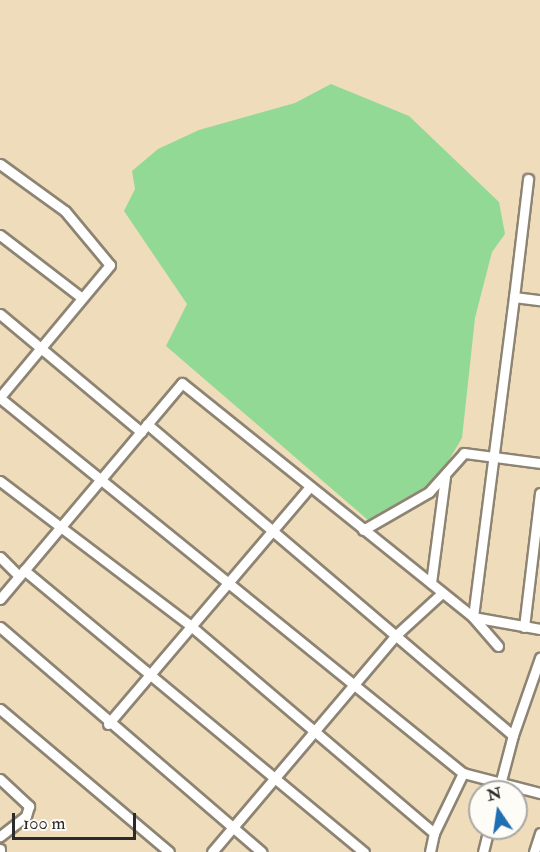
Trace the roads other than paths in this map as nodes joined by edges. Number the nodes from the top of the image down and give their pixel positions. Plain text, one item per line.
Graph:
1 (0, 164) edge
2 (528, 179) dead end
3 (0, 235) edge
4 (514, 297) junction
5 (82, 298) junction
6 (540, 300) edge
7 (0, 314) edge
8 (41, 346) junction
9 (0, 397) edge
10 (147, 424) junction
11 (141, 432) junction
12 (495, 458) junction
13 (540, 463) edge
14 (445, 476) junction
15 (101, 479) junction
16 (0, 481) edge
17 (308, 489) junction
18 (540, 493) edge
19 (59, 529) junction
20 (363, 530) junction
21 (271, 532) junction
22 (0, 557) edge
23 (21, 573) junction
24 (231, 580) junction
25 (431, 583) junction
26 (442, 593) junction
27 (0, 599) edge
28 (472, 617) junction
29 (0, 627) edge
30 (192, 627) junction
31 (524, 627) junction
32 (540, 629) edge
33 (395, 636) junction
34 (498, 646) dead end
35 (540, 658) edge
36 (149, 675) junction
37 (356, 683) junction
38 (0, 710) edge
39 (108, 724) junction
40 (315, 732) junction
41 (513, 735) junction
42 (463, 773) junction
43 (273, 778) junction
44 (0, 779) edge
45 (482, 780) edge
46 (502, 780) edge
47 (232, 827) junction
48 (434, 833) junction
49 (540, 833) edge
50 (0, 836) edge
51 (163, 850) edge
52 (212, 852) edge
53 (262, 852) edge
54 (364, 852) edge
55 (430, 852) edge
56 (534, 852) edge

1 - 5 street
2 - 4 street
3 - 5 street
4 - 6 street
4 - 12 street
5 - 8 street
7 - 8 street
8 - 9 street
8 - 11 street
9 - 15 street
10 - 11 street
10 - 17 street
10 - 21 street
11 - 15 street
12 - 13 street
12 - 14 street
12 - 28 street
14 - 20 street
14 - 25 street
15 - 19 street
15 - 24 street
16 - 19 street
17 - 20 street
17 - 21 street
18 - 31 street
19 - 23 street
19 - 30 street
20 - 25 street
21 - 24 street
21 - 33 street
22 - 23 street
23 - 27 street
23 - 36 street
24 - 30 street
24 - 37 street
25 - 26 street
26 - 28 street
26 - 33 street
28 - 31 street
28 - 34 street
29 - 39 street
30 - 36 street
30 - 40 street
31 - 32 street
33 - 37 street
33 - 41 street
35 - 41 street
36 - 39 street
36 - 43 street
37 - 40 street
37 - 42 street
38 - 51 street
39 - 47 street
40 - 43 street
40 - 48 street
41 - 46 street
42 - 45 street
42 - 48 street
43 - 47 street
43 - 54 street
44 - 50 street
47 - 52 street
47 - 53 street
48 - 55 street
49 - 56 street

